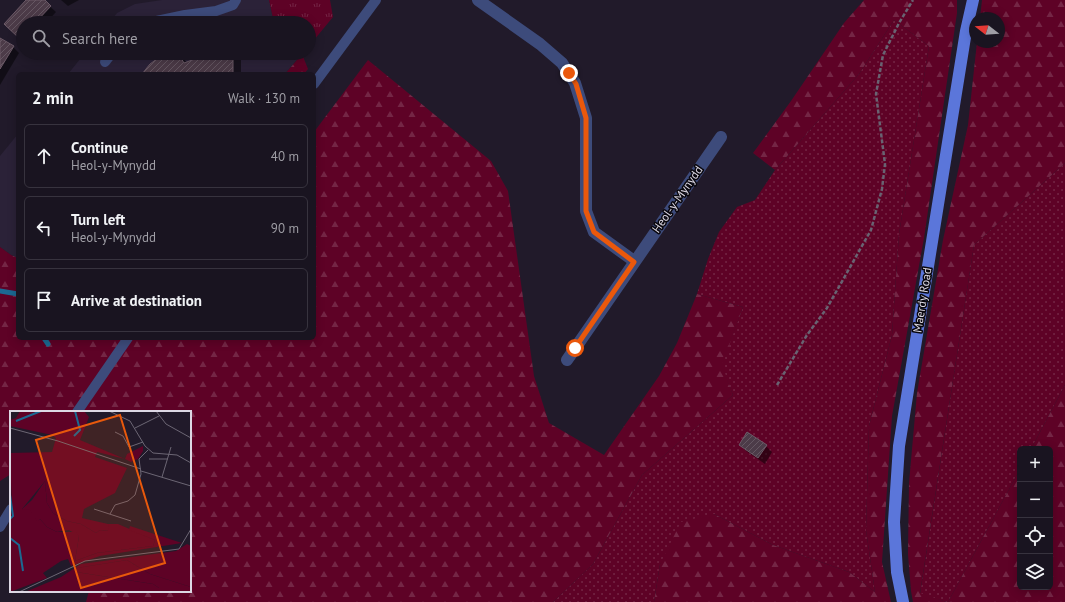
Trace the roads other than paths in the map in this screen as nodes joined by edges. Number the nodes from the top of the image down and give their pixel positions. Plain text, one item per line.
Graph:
1 (236, 0) edge
2 (376, 0) edge
3 (478, 0) edge
4 (973, 0) edge
5 (180, 16) edge
6 (316, 81) edge
7 (721, 137) dead end
8 (634, 262) junction
9 (127, 340) edge
10 (566, 360) dead end
11 (78, 411) edge
12 (10, 511) edge
13 (0, 527) edge
14 (903, 602) edge

1 - 5 lane
2 - 6 lane
3 - 8 street
4 - 14 main road, Maerdy Road
7 - 8 street, Heol-y-Mynydd
8 - 10 street, Heol-y-Mynydd
9 - 11 lane
12 - 13 lane

